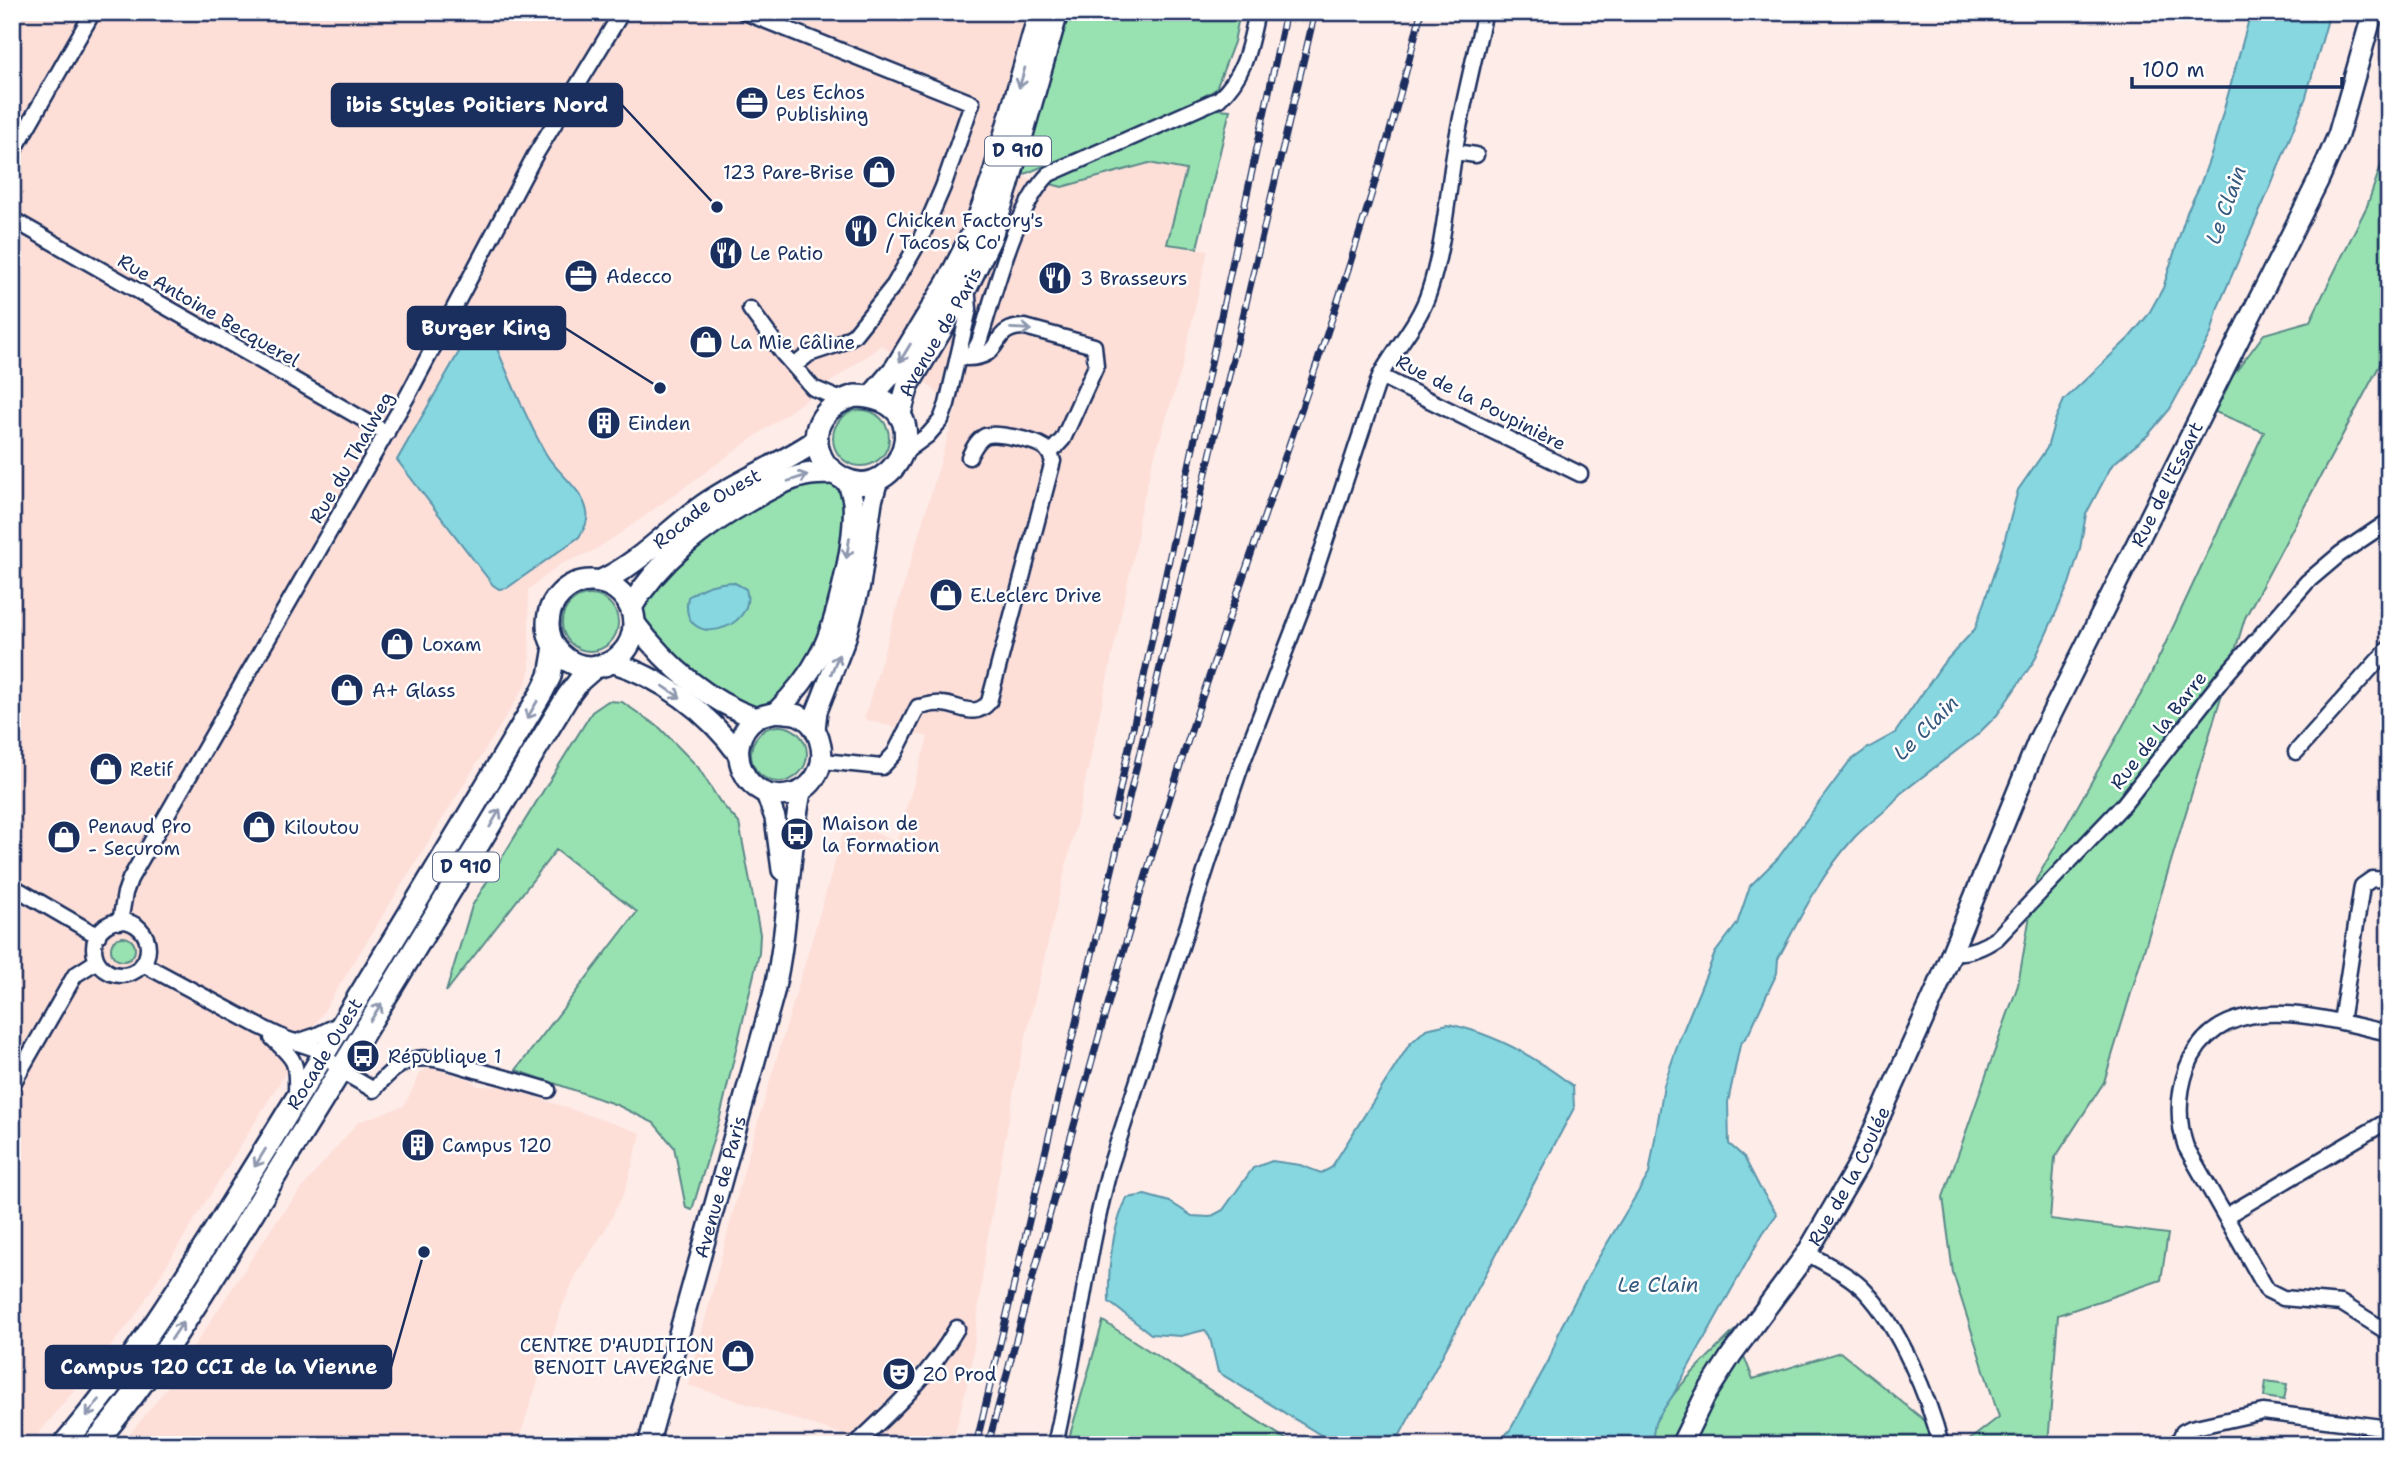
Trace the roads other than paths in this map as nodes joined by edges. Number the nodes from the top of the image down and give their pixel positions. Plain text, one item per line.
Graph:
1 (93, 12) edge
2 (622, 12) edge
3 (744, 12) edge
4 (1040, 12) edge
5 (1057, 12) edge
6 (1256, 12) edge
7 (1485, 12) edge
8 (2373, 12) edge
9 (1455, 152) junction
10 (12, 154) edge
11 (1476, 155) dead end
12 (12, 219) edge
13 (967, 286) junction
14 (750, 309) dead end
15 (963, 357) junction
16 (794, 366) junction
17 (1380, 376) junction
18 (813, 388) junction
19 (872, 396) junction
20 (841, 400) junction
21 (900, 413) junction
22 (819, 430) junction
23 (387, 433) junction
24 (905, 452) junction
25 (1050, 453) junction
26 (970, 457) dead end
27 (1580, 474) dead end
28 (840, 477) junction
29 (878, 479) junction
30 (2389, 521) edge
31 (599, 582) junction
32 (633, 615) junction
33 (555, 647) junction
34 (2389, 648) edge
35 (604, 664) junction
36 (776, 712) junction
37 (756, 718) junction
38 (815, 729) junction
39 (2296, 752) dead end
40 (738, 754) junction
41 (823, 761) junction
42 (801, 792) junction
43 (767, 796) junction
44 (2389, 880) edge
45 (12, 886) edge
46 (120, 922) junction
47 (785, 927) junction
48 (98, 936) junction
49 (1952, 953) junction
50 (97, 961) junction
51 (143, 964) junction
52 (343, 1022) junction
53 (2340, 1022) junction
54 (2389, 1033) edge
55 (292, 1046) junction
56 (320, 1059) junction
57 (341, 1071) junction
58 (12, 1085) edge
59 (548, 1090) dead end
60 (296, 1100) junction
61 (2389, 1120) edge
62 (2226, 1216) junction
63 (1807, 1253) junction
64 (957, 1328) dead end
65 (2389, 1333) edge
66 (2389, 1428) edge
67 (1941, 1444) edge
68 (62, 1445) edge
69 (93, 1445) edge
70 (648, 1445) edge
71 (855, 1445) edge
72 (1055, 1445) edge
73 (1681, 1445) edge
74 (2177, 1445) edge

1 - 10 street
2 - 23 street, Rue du Thalweg
3 - 16 street
4 -> 19 main road, Avenue de Paris / D 910
5 - 13 main road, Avenue de Paris / D 910
6 - 15 street
7 - 9 street, Rue de la Poupinière
8 - 49 main road, Rue de l'Essart
9 - 11 street
9 - 17 street, Rue de la Poupinière
12 - 23 street, Rue Antoine Becquerel
13 - 15 street
13 - 21 main road, Avenue de Paris / D 910
14 - 16 street
15 - 24 street
15 -> 25 street
16 - 18 street
17 - 27 street, Rue de la Poupinière
17 - 72 street
18 - 20 street
18 - 22 street
19 - 20 main road
19 - 21 main road
20 - 22 main road
21 - 24 main road
22 - 28 main road
22 - 31 main road, Rocade Ouest
23 - 46 street, Rue du Thalweg
24 - 29 main road
25 - 26 street
25 - 41 street
28 - 29 main road
32 -> 28 main road, Rocade Ouest
28 -> 36 main road
38 -> 29 main road
30 - 49 street, Rue de la Barre
31 - 32 main road
31 - 33 main road
32 - 35 main road
32 - 37 main road
33 - 35 main road
33 -> 52 main road, Rocade Ouest / D 910
34 - 39 street
35 -> 40 main road
57 -> 35 main road, Rocade Ouest / D 910
36 - 37 main road
36 - 38 main road
37 - 40 main road
38 - 41 main road
40 - 43 main road
41 - 42 main road
42 - 43 main road
42 - 47 main road, Avenue de Paris
43 - 47 main road, Avenue de Paris
44 - 53 street
45 - 48 street
46 - 48 street
46 - 51 street
47 - 70 main road, Avenue de Paris
48 - 50 street
49 - 63 main road, Rue de la Coulée
50 - 51 street
50 - 58 street
51 - 55 street
52 - 55 street
52 - 56 main road, Rocade Ouest / D 910
53 - 54 street
53 - 62 street
55 - 56 street
55 - 60 street
56 - 57 street
56 - 60 main road, Rocade Ouest / D 910
57 - 59 street
69 -> 57 main road, D 910
60 -> 68 main road, Rocade Ouest / D 910
61 - 62 street
62 - 65 street
63 - 67 street, Rue de la Coulée
63 - 73 main road
64 - 71 street
66 - 74 street

